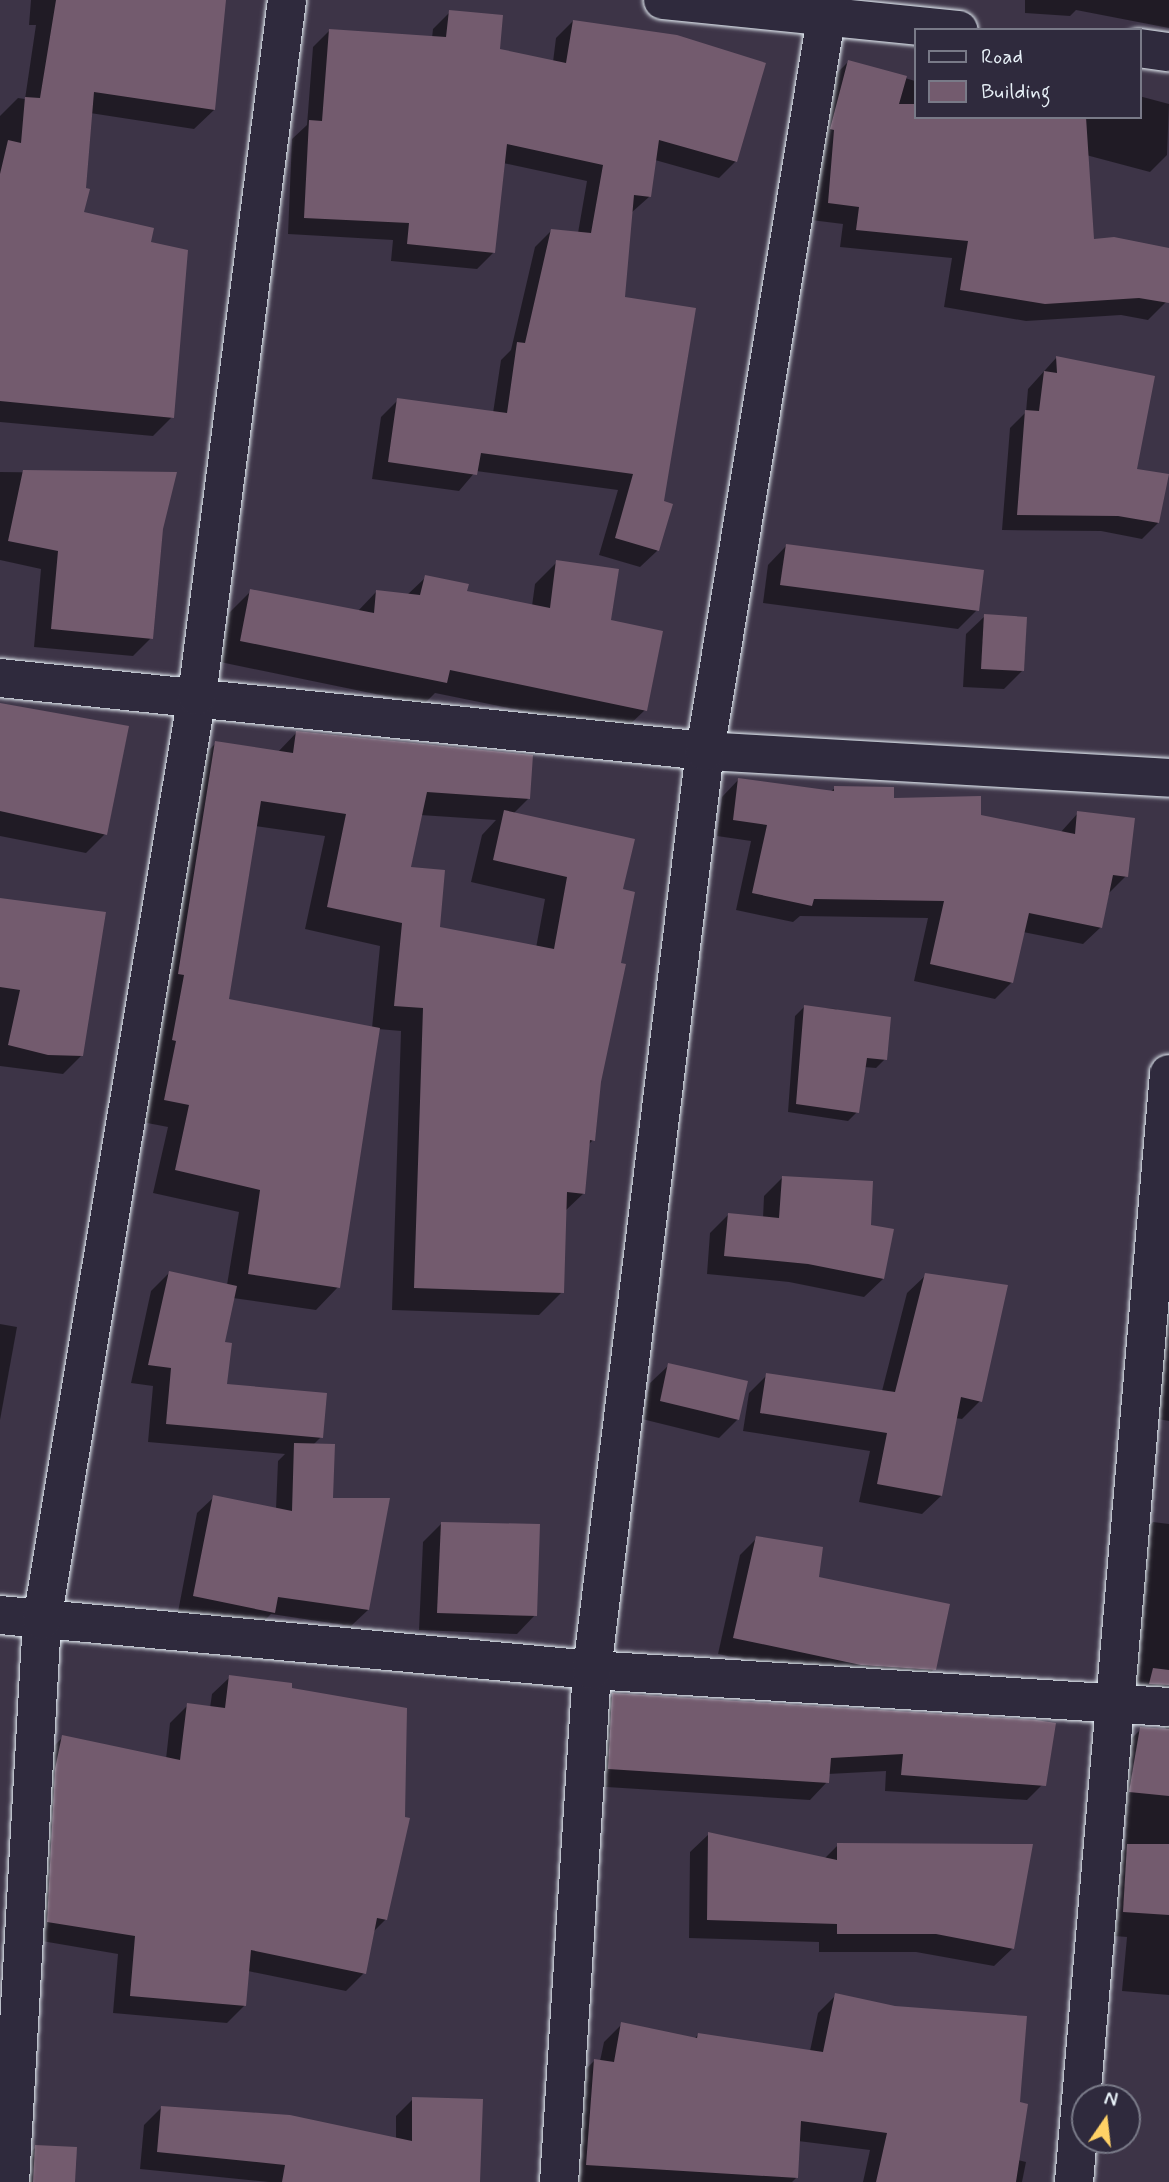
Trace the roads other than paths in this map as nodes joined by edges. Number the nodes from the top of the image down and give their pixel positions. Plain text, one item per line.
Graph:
1 (287, 0) edge
2 (663, 0) edge
3 (828, 8) edge
4 (946, 28) edge
5 (1141, 48) edge
6 (1169, 52) edge
7 (0, 678) edge
8 (197, 696) junction
9 (705, 751) junction
10 (1169, 778) edge
11 (1169, 1074) edge
12 (0, 1615) edge
13 (42, 1620) junction
14 (592, 1670) junction
15 (1113, 1702) junction
16 (1169, 1707) edge
17 (10, 2182) edge
18 (559, 2182) edge
19 (1074, 2182) edge

1 - 8 street
2 - 3 street
3 - 4 street
3 - 9 street
5 - 6 street
7 - 8 street
8 - 9 street
8 - 13 street
9 - 10 street
9 - 14 street
11 - 15 street
12 - 13 street
13 - 14 street
13 - 17 street
14 - 15 street
14 - 18 street
15 - 16 street
15 - 19 street

